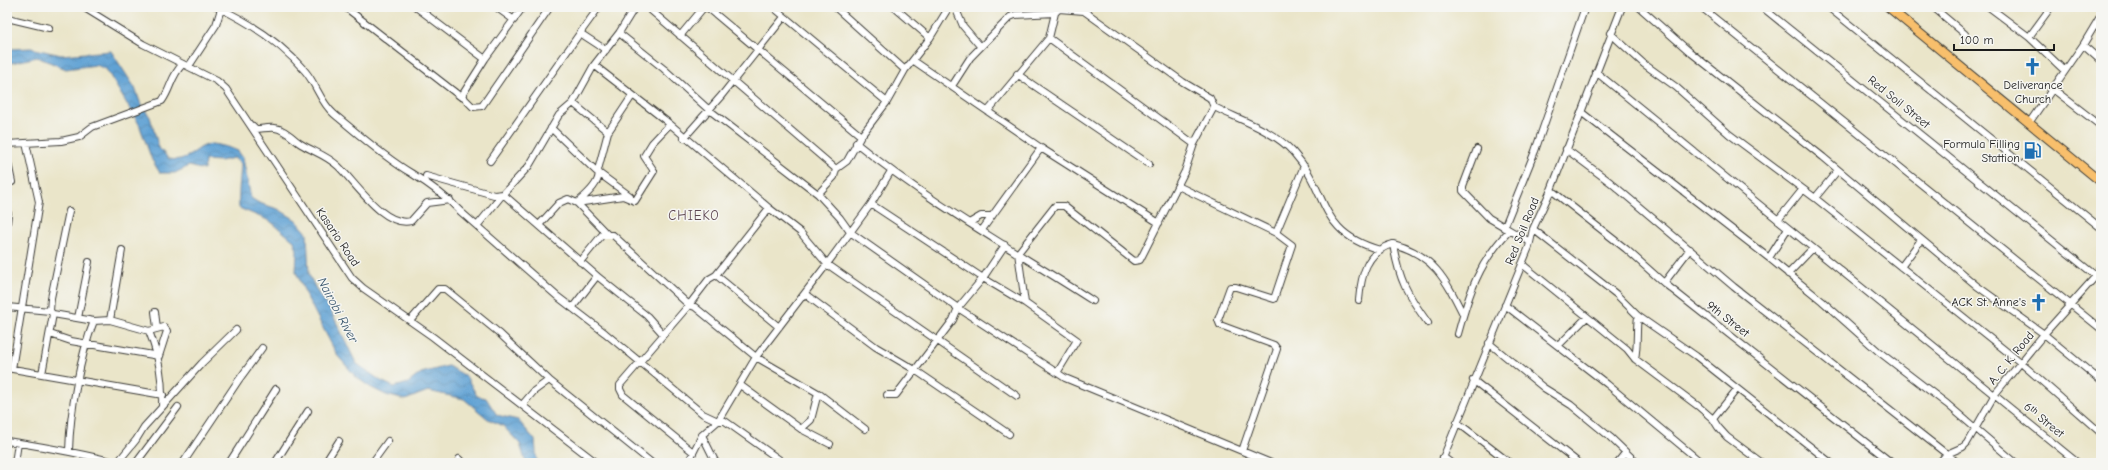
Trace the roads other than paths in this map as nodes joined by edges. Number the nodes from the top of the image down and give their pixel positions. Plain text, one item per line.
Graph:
1 (83, 7) edge
2 (345, 7) edge
3 (416, 7) edge
4 (496, 7) edge
5 (523, 7) edge
6 (550, 7) edge
7 (599, 7) edge
8 (635, 7) edge
9 (647, 7) edge
10 (705, 7) edge
11 (773, 7) edge
12 (835, 7) edge
13 (894, 7) edge
14 (950, 7) edge
15 (955, 7) edge
16 (1585, 7) edge
17 (1622, 7) edge
18 (1639, 7) edge
19 (1701, 7) edge
20 (1762, 7) edge
21 (1828, 7) edge
22 (1888, 7) edge
23 (1933, 7) edge
24 (1989, 7) edge
25 (2051, 7) edge
26 (219, 8) edge
27 (1055, 13) junction
28 (2101, 15) edge
29 (784, 17) junction
30 (7, 18) edge
31 (514, 20) junction
32 (49, 28) dead end
33 (580, 33) junction
34 (618, 33) junction
35 (1610, 33) junction
36 (1965, 34) dead end
37 (680, 36) junction
38 (2029, 37) junction
39 (930, 38) junction
40 (1049, 38) junction
41 (2083, 45) junction
42 (980, 46) junction
43 (606, 50) junction
44 (758, 50) junction
45 (485, 59) junction
46 (914, 61) junction
47 (2101, 61) edge
48 (183, 64) junction
49 (594, 65) junction
50 (189, 66) junction
51 (906, 70) junction
52 (1596, 72) junction
53 (2065, 72) junction
54 (1017, 74) junction
55 (732, 80) junction
56 (952, 86) junction
57 (2053, 89) junction
58 (632, 96) junction
59 (464, 98) dead end
60 (887, 102) junction
61 (573, 103) junction
62 (1214, 107) junction
63 (708, 109) junction
64 (988, 111) junction
65 (1581, 112) junction
66 (248, 122) junction
67 (2029, 123) junction
68 (670, 124) junction
69 (2101, 126) edge
70 (550, 128) junction
71 (608, 132) junction
72 (861, 136) junction
73 (684, 138) junction
74 (856, 143) junction
75 (7, 144) edge
76 (26, 144) junction
77 (1194, 144) junction
78 (1041, 148) junction
79 (1477, 149) dead end
80 (1566, 149) junction
81 (7, 158) edge
82 (490, 161) dead end
83 (1149, 164) dead end
84 (1304, 166) junction
85 (836, 169) junction
86 (1838, 170) junction
87 (891, 171) junction
88 (600, 174) junction
89 (426, 176) dead end
90 (2100, 179) edge
91 (12, 182) dead end
92 (1178, 186) junction
93 (1803, 189) junction
94 (1551, 190) junction
95 (503, 194) junction
96 (818, 194) junction
97 (1815, 198) junction
98 (450, 200) junction
99 (635, 201) junction
100 (578, 203) junction
101 (871, 204) junction
102 (769, 208) junction
103 (69, 210) dead end
104 (8, 214) dead end
105 (992, 216) junction
106 (1778, 220) junction
107 (7, 223) edge
108 (969, 223) junction
109 (1159, 223) junction
110 (539, 225) junction
111 (477, 226) junction
112 (1788, 228) junction
113 (2101, 228) edge
114 (1507, 229) junction
115 (1533, 229) junction
116 (982, 230) junction
117 (850, 232) junction
118 (1276, 233) junction
119 (607, 234) junction
120 (1921, 240) junction
121 (1530, 242) junction
122 (1393, 244) junction
123 (1005, 245) junction
124 (1813, 248) junction
125 (1690, 249) junction
126 (122, 250) dead end
127 (1380, 250) junction
128 (1018, 253) junction
129 (1769, 258) junction
130 (89, 262) dead end
131 (580, 262) junction
132 (827, 264) junction
133 (1522, 264) junction
134 (2101, 264) edge
135 (1901, 266) junction
136 (1788, 274) junction
137 (716, 275) junction
138 (597, 276) junction
139 (983, 278) junction
140 (2098, 278) edge
141 (1664, 283) junction
142 (805, 294) junction
143 (1359, 300) dead end
144 (1093, 301) dead end
145 (1025, 303) junction
146 (1504, 305) junction
147 (689, 306) junction
148 (2071, 306) junction
149 (7, 307) edge
150 (572, 308) junction
151 (958, 308) junction
152 (22, 309) junction
153 (155, 312) dead end
154 (51, 313) junction
155 (1463, 314) junction
156 (1638, 316) junction
157 (1587, 317) junction
158 (78, 318) junction
159 (110, 320) junction
160 (410, 320) junction
161 (94, 321) junction
162 (1428, 323) dead end
163 (779, 326) junction
164 (158, 328) junction
165 (2101, 329) edge
166 (236, 330) dead end
167 (149, 331) junction
168 (50, 334) junction
169 (663, 334) junction
170 (1458, 334) dead end
171 (2044, 334) junction
172 (936, 340) junction
173 (85, 343) junction
174 (1489, 343) junction
175 (1558, 346) junction
176 (262, 348) dead end
177 (159, 356) junction
178 (756, 357) junction
179 (1635, 359) junction
180 (639, 362) junction
181 (2021, 363) junction
182 (9, 369) edge
183 (915, 370) junction
184 (1057, 373) junction
185 (42, 374) junction
186 (78, 380) junction
187 (549, 380) junction
188 (1473, 380) junction
189 (2101, 381) edge
190 (740, 385) junction
191 (276, 389) dead end
192 (1737, 389) junction
193 (818, 393) junction
194 (1995, 394) junction
195 (163, 395) junction
196 (886, 395) dead end
197 (1017, 396) dead end
198 (522, 405) junction
199 (162, 407) junction
200 (178, 407) dead end
201 (308, 411) dead end
202 (1713, 419) junction
203 (718, 421) junction
204 (1457, 422) junction
205 (865, 428) dead end
206 (801, 429) junction
207 (1975, 429) junction
208 (2101, 433) edge
209 (1009, 434) dead end
210 (702, 435) junction
211 (136, 440) junction
212 (7, 441) edge
213 (339, 441) dead end
214 (388, 441) dead end
215 (18, 443) junction
216 (830, 444) dead end
217 (147, 446) junction
218 (69, 450) junction
219 (1242, 451) junction
220 (693, 452) junction
221 (1625, 453) junction
222 (1947, 454) junction
223 (1442, 460) edge
224 (15, 463) edge
225 (117, 463) edge
226 (136, 463) edge
227 (183, 463) edge
228 (229, 463) edge
229 (275, 463) edge
230 (325, 463) edge
231 (372, 463) edge
232 (598, 463) edge
233 (652, 463) edge
234 (688, 463) edge
235 (716, 463) edge
236 (784, 463) edge
237 (1271, 463) edge
238 (1451, 463) edge
239 (1510, 463) edge
240 (1579, 463) edge
241 (1617, 463) edge
242 (1637, 463) edge
243 (1702, 463) edge
244 (1762, 463) edge
245 (1830, 463) edge
246 (1892, 463) edge
247 (1939, 463) edge
248 (1958, 463) edge
249 (2016, 463) edge
250 (2078, 463) edge

1 - 48 street, Kasario Road
2 - 45 street
3 - 45 street
4 - 31 street
5 - 31 street
6 - 59 street
7 - 33 street
8 - 34 street
9 - 37 street
10 - 37 street
10 - 44 street
11 - 29 street
12 - 51 street
13 - 39 street
14 - 39 street
15 - 42 street
16 - 114 street
17 - 35 street, Red Soil Road
18 - 86 street
19 - 148 street
20 - 140 street, Red Soil Street
21 - 113 street
22 - 67 main road
23 - 36 street
24 - 38 street
25 - 38 street
26 - 50 street
26 - 98 street
27 - 40 street
27 - 42 street
27 - 62 street
28 - 41 street
29 - 44 street
29 - 60 street
30 - 32 street
31 - 45 street
33 - 43 street
33 - 82 street
34 - 43 street
34 - 63 street
35 - 52 street, Red Soil Road
35 - 93 street
37 - 55 street
38 - 53 street
39 - 46 street
40 - 54 street
40 - 77 street
41 - 47 street
41 - 53 street
42 - 56 street
43 - 49 street
44 - 55 street
44 - 72 street
46 - 51 street
46 - 56 street
48 - 50 street, Kasario Road
48 - 76 street
49 - 58 street
49 - 61 street
50 - 66 street, Kasario Road
51 - 60 street
52 - 65 street, Red Soil Road
52 - 106 street, 6ᵗʰ Street
53 - 57 street
54 - 64 street
54 - 83 street
55 - 63 street
55 - 85 street
56 - 64 street
57 - 67 street
57 - 69 street
58 - 68 street
58 - 71 street
60 - 72 street
61 - 70 street
61 - 71 street
62 - 77 street
62 - 84 street
63 - 73 street
63 - 96 street
64 - 78 street
65 - 80 street, Red Soil Road
65 - 129 street
66 - 98 street
66 - 160 street, Kasario Road
67 - 90 main road
68 - 73 street
68 - 99 street
70 - 88 street
70 - 95 street
71 - 88 street
72 - 74 street
73 - 102 street
74 - 85 street
74 - 87 street
75 - 76 street
76 - 152 street
77 - 92 street
78 - 105 street
78 - 109 street
79 - 114 street
80 - 94 street, Red Soil Road
80 - 125 street
81 - 91 street
84 - 118 street
84 - 127 street
85 - 96 street
86 - 97 street
86 - 120 street
87 - 101 street
87 - 108 street
88 - 99 street
88 - 100 street
89 - 95 street
92 - 109 street
92 - 118 street
93 - 97 street
93 - 106 street
94 - 115 street, Red Soil Road
94 - 141 street, 9th Street
95 - 110 street
95 - 111 street
96 - 117 street
97 - 135 street
98 - 111 street
99 - 100 street
100 - 110 street
100 - 119 street
101 - 117 street
101 - 139 street
102 - 132 street
102 - 137 street
103 - 154 street
104 - 107 street
105 - 108 street
105 - 116 street
106 - 112 street, 6ᵗʰ Street
108 - 116 street
109 - 128 street
110 - 131 street
111 - 150 street
112 - 124 street, 6ᵗʰ Street
112 - 129 street
114 - 121 street
114 - 155 street
115 - 121 street, Red Soil Road
115 - 156 street
116 - 123 street
117 - 132 street
117 - 151 street
118 - 219 street
119 - 131 street
119 - 147 street
120 - 135 street
120 - 171 street
121 - 133 street, Red Soil Road
122 - 127 street
122 - 155 street
122 - 162 street
123 - 128 street
123 - 139 street
124 - 136 street
124 - 194 street, 6ᵗʰ Street
125 - 141 street
125 - 222 street
126 - 159 street
127 - 143 street
128 - 144 street
128 - 145 street
129 - 136 street
130 - 158 street
131 - 138 street
132 - 142 street
132 - 172 street
133 - 146 street, Red Soil Road
133 - 157 street
134 - 140 street, A. C. K. Road
135 - 181 street
136 - 207 street
137 - 147 street
137 - 163 street
138 - 150 street
138 - 169 street
139 - 145 street
139 - 151 street
140 - 148 street, A. C. K. Road
141 - 246 street, 9th Street
142 - 163 street
142 - 183 street
145 - 184 street
146 - 174 street, Red Soil Road
146 - 175 street
147 - 169 street
147 - 178 street
148 - 165 street
148 - 171 street, A. C. K. Road
149 - 152 street
150 - 180 street
151 - 172 street
151 - 184 street
152 - 154 street
152 - 182 street
153 - 164 street
154 - 158 street
154 - 168 street
155 - 170 street
156 - 179 street
156 - 192 street
157 - 175 street
157 - 179 street
158 - 161 street
159 - 161 street
159 - 167 street
160 - 187 street
160 - 198 street, Kasario Road
161 - 173 street
163 - 178 street
164 - 167 street
164 - 177 street
166 - 199 street
167 - 177 street
168 - 173 street
168 - 185 street
169 - 180 street
171 - 181 street, A. C. K. Road
171 - 189 street
172 - 183 street
172 - 197 street
173 - 177 street
173 - 186 street
174 - 188 street, Red Soil Road
174 - 221 street
175 - 243 street
176 - 227 street
177 - 195 street
178 - 190 street
178 - 193 street
179 - 202 street
180 - 203 street
180 - 220 street
181 - 194 street, A. C. K. Road
181 - 208 street
182 - 185 street
183 - 196 street
183 - 209 street
184 - 219 street
185 - 186 street
186 - 195 street
186 - 218 street
187 - 198 street
187 - 233 street
188 - 204 street, Red Soil Road
188 - 240 street
190 - 203 street
190 - 206 street
191 - 228 street
192 - 202 street
192 - 245 street
193 - 205 street
193 - 206 street
194 - 207 street, A. C. K. Road
194 - 250 street, 6ᵗʰ Street
195 - 199 street
198 - 232 street, Kasario Road
199 - 211 street
200 - 217 street
201 - 229 street
202 - 244 street
203 - 210 street
203 - 236 street
204 - 223 street, Red Soil Road
204 - 239 street
206 - 216 street
207 - 222 street, A. C. K. Road
207 - 249 street
210 - 220 street
210 - 235 street
211 - 217 street
211 - 225 street
212 - 215 street
213 - 230 street
214 - 231 street
215 - 218 street
215 - 224 street
217 - 226 street
218 - 225 street
219 - 237 street
220 - 234 street
221 - 241 street
221 - 242 street
222 - 247 street, A. C. K. Road
222 - 248 street
223 - 238 street

